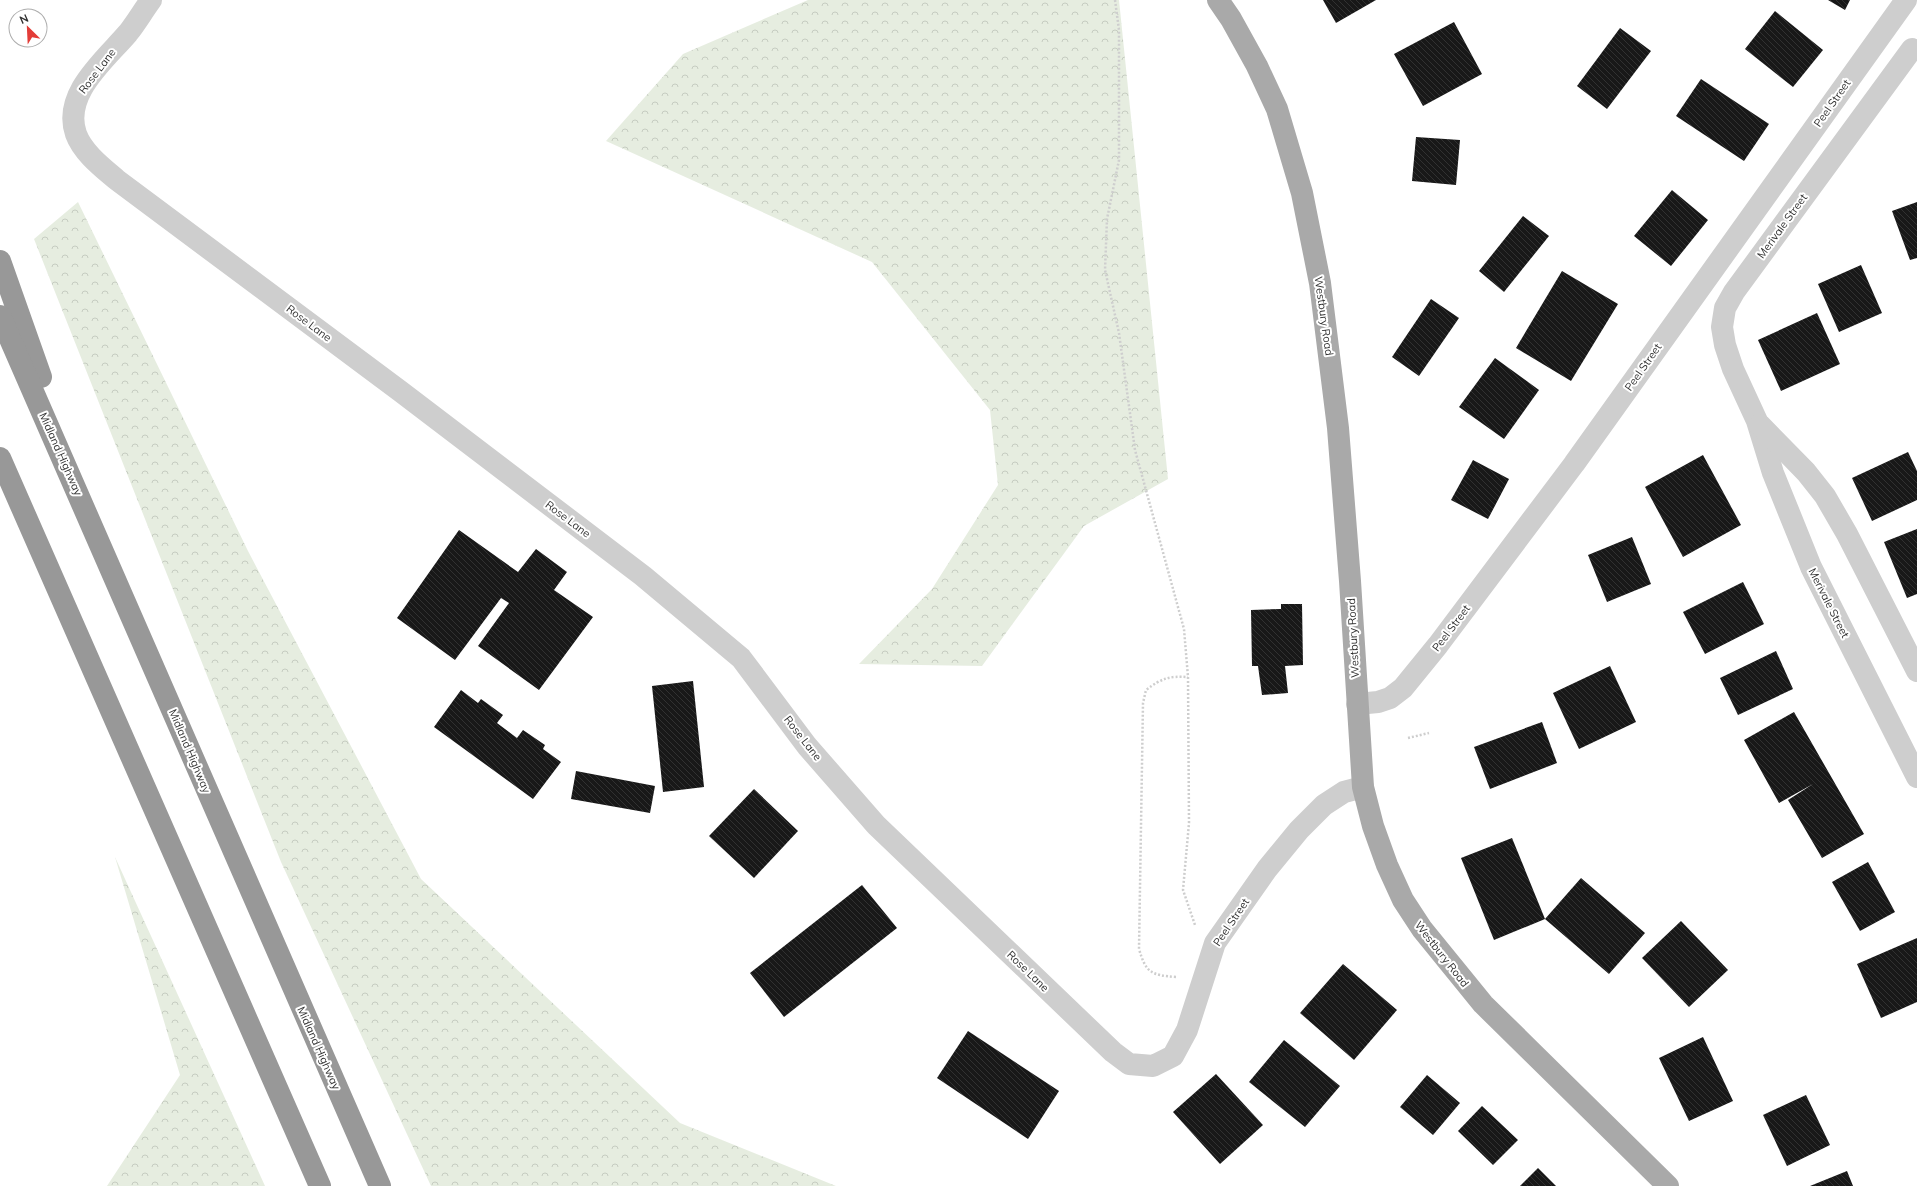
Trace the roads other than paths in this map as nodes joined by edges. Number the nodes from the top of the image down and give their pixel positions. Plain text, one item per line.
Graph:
1 (151, 0) edge
2 (1218, 0) edge
3 (1906, 0) edge
4 (1888, 24) junction
5 (1914, 51) edge
6 (0, 261) edge
7 (0, 316) edge
8 (1756, 421) junction
9 (0, 458) edge
10 (101, 546) junction
11 (1917, 671) edge
12 (1357, 704) junction
13 (1917, 777) edge
14 (1363, 787) junction
15 (1129, 1064) joint
16 (320, 1186) edge
17 (380, 1186) edge
18 (1668, 1186) edge

1 - 15 street, Rose Lane
2 - 12 main road, Westbury Road
3 - 4 street, Peel Street
4 - 5 street
4 - 12 street, Peel Street
5 - 8 street, Merivale Street
6 - 10 highway
7 - 10 highway, Midland Highway
8 - 11 street, Merivale Street
8 - 13 street, Merivale Street
9 - 16 highway
10 - 17 highway, Midland Highway
12 - 14 main road, Westbury Road
14 - 15 street, Peel Street
14 - 18 main road, Westbury Road

